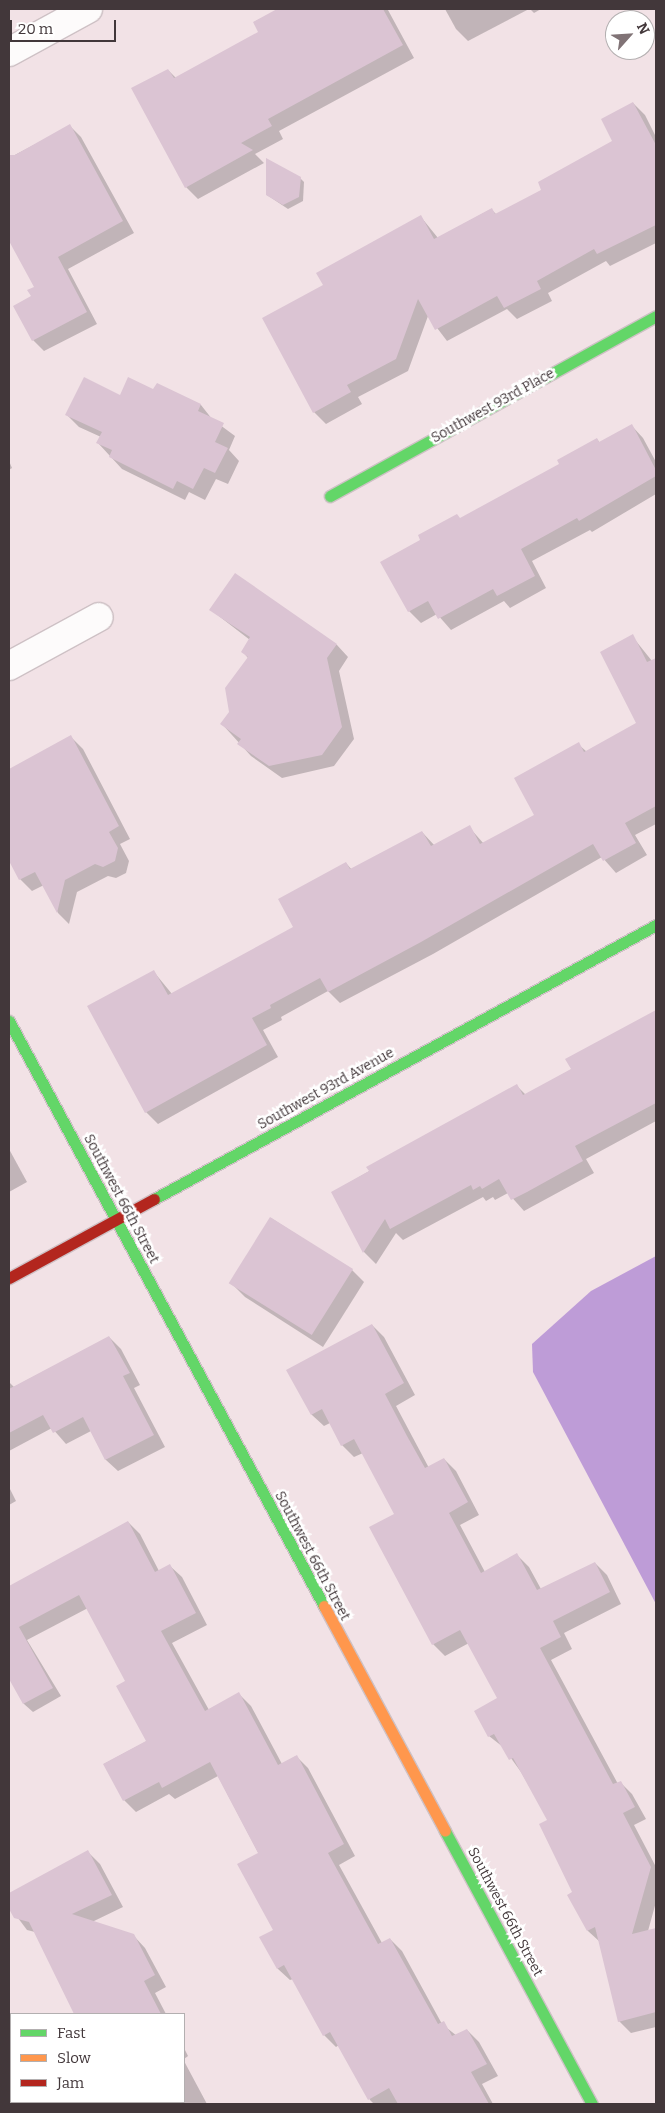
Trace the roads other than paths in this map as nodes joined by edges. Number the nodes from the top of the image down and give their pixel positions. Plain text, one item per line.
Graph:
1 (88, 9) edge
2 (9, 52) edge
3 (656, 316) edge
4 (330, 496) dead end
5 (99, 616) dead end
6 (9, 666) edge
7 (656, 925) edge
8 (9, 1021) edge
9 (116, 1221) junction
10 (9, 1278) edge
11 (592, 2104) edge

1 - 2 street
3 - 4 street, Southwest 93rd Place
5 - 6 street
7 - 9 street, Southwest 93rd Avenue
8 - 9 street, Southwest 66th Street
9 - 10 street, Southwest 93rd Avenue
9 - 11 street, Southwest 66th Street

